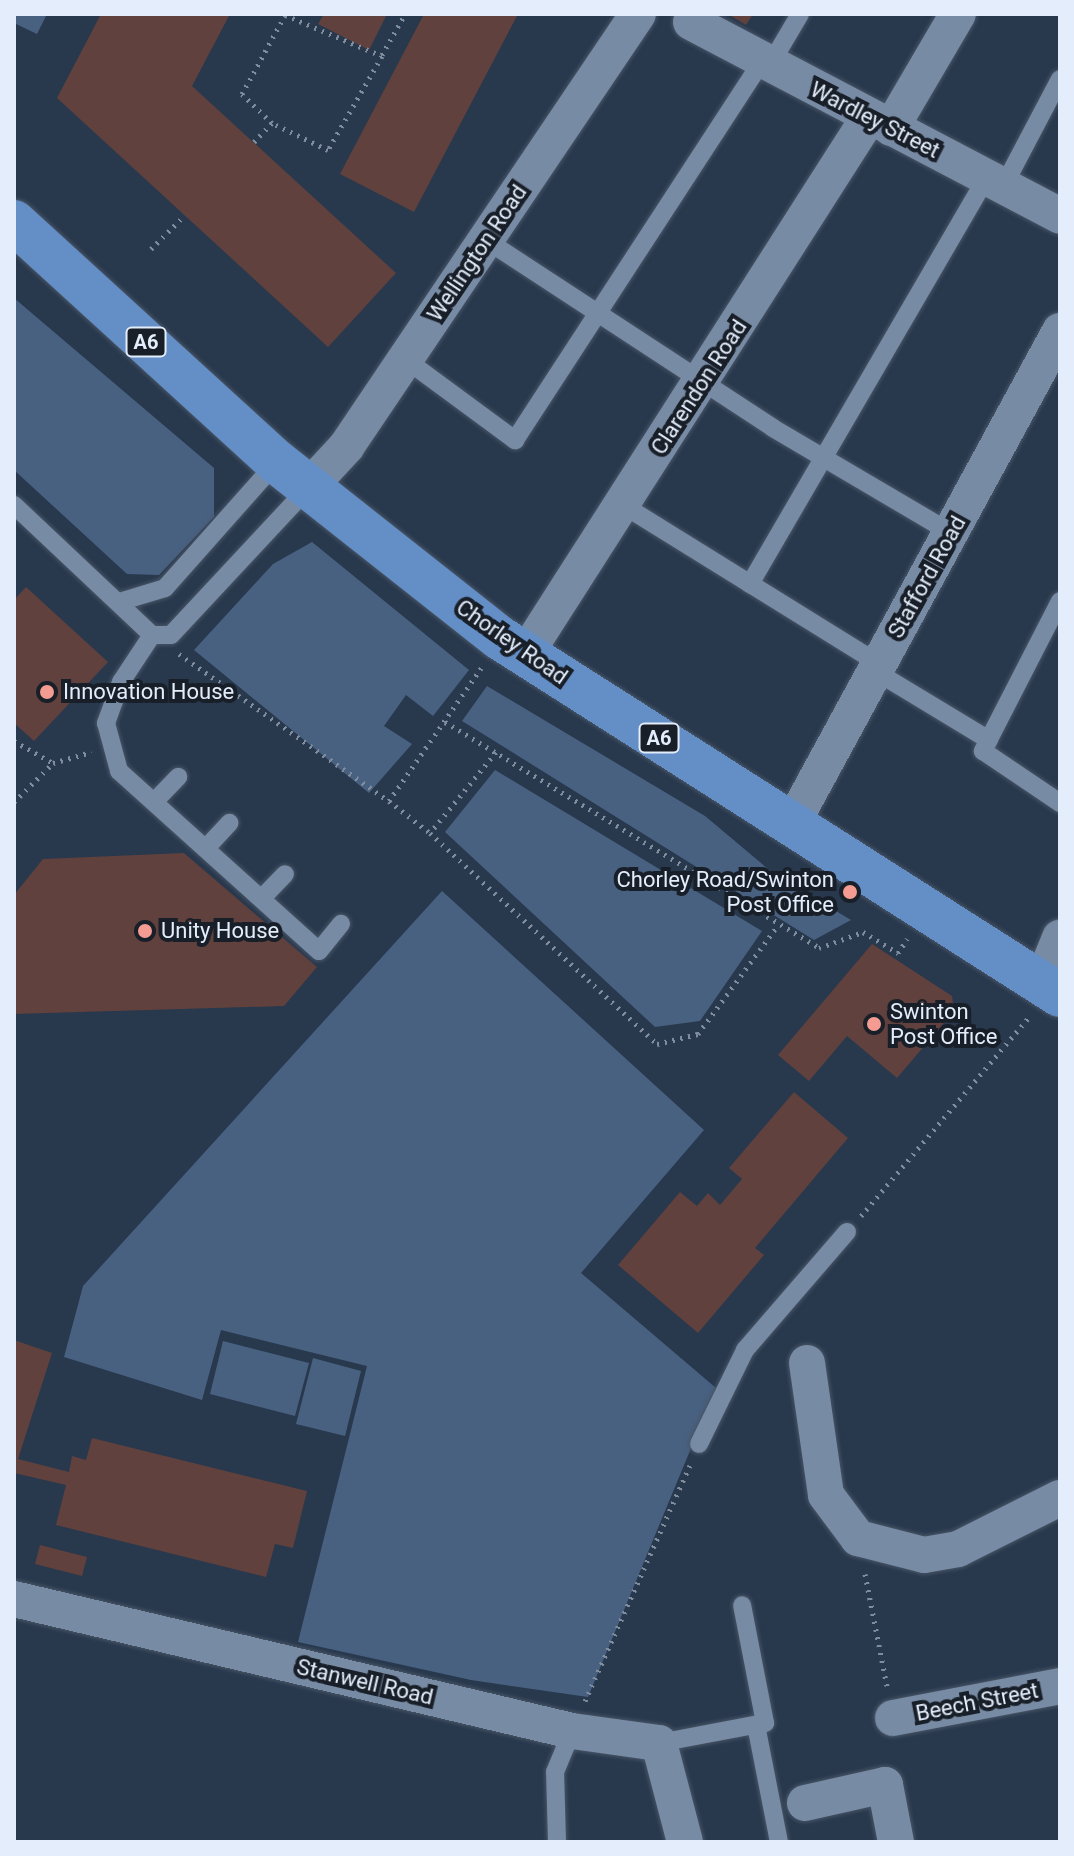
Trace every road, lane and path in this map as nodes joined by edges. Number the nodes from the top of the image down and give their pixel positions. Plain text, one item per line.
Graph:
1 (405, 14) edge
2 (638, 14) edge
3 (800, 14) edge
4 (958, 14) edge
5 (286, 15) edge
6 (691, 22) dead end
7 (382, 56) junction
8 (766, 63) junction
9 (1060, 79) edge
10 (880, 122) junction
11 (272, 123) junction
12 (254, 142) dead end
13 (994, 182) junction
14 (185, 215) dead end
15 (1060, 216) edge
16 (14, 222) edge
17 (486, 240) junction
18 (151, 249) dead end
19 (599, 313) junction
20 (1060, 331) edge
21 (405, 359) junction
22 (704, 381) junction
23 (823, 459) junction
24 (293, 475) junction
25 (14, 505) edge
26 (623, 505) junction
27 (951, 533) junction
28 (750, 584) junction
29 (1060, 601) edge
30 (119, 602) junction
31 (152, 635) junction
32 (513, 647) junction
33 (877, 668) junction
34 (445, 722) junction
35 (989, 740) junction
36 (14, 741) edge
37 (107, 747) junction
38 (496, 752) junction
39 (53, 763) junction
40 (178, 777) dead end
41 (389, 801) junction
42 (14, 802) edge
43 (154, 802) junction
44 (1060, 803) edge
45 (793, 822) junction
46 (229, 823) dead end
47 (430, 833) junction
48 (207, 847) junction
49 (285, 874) dead end
50 (262, 898) junction
51 (927, 908) junction
52 (341, 924) dead end
53 (776, 928) junction
54 (1060, 938) edge
55 (1052, 989) edge
56 (847, 1232) joint
57 (807, 1363) dead end
58 (699, 1444) joint
59 (1060, 1498) edge
60 (858, 1538) junction
61 (14, 1599) edge
62 (742, 1605) dead end
63 (1060, 1686) edge
64 (893, 1718) joint
65 (756, 1725) junction
66 (572, 1731) junction
67 (659, 1743) junction
68 (805, 1803) dead end
69 (557, 1842) edge
70 (685, 1842) edge
71 (779, 1842) edge
72 (896, 1842) edge

1 - 7 path
2 - 17 street, Wellington Road
3 - 8 lane
4 - 10 street, Clarendon Road
5 - 7 path
5 - 11 path
6 - 8 street, Wardley Street
7 - 11 path
8 - 10 street, Wardley Street
8 - 19 lane
9 - 13 lane
10 - 13 street, Wardley Street
10 - 22 street, Clarendon Road
11 - 12 path
13 - 15 street, Wardley Street
13 - 23 lane
14 - 18 path
16 - 24 main road, Chorley Road / A6
17 - 19 lane
17 - 21 street, Wellington Road
19 - 21 lane
19 - 22 lane
20 - 27 street, Stafford Road
21 - 24 street, Wellington Road
22 - 23 lane
22 - 26 street, Clarendon Road
23 - 27 lane
23 - 28 lane
24 - 30 lane
24 - 31 lane
24 - 32 main road, Chorley Road / A6
25 - 30 lane
26 - 28 lane
26 - 32 street, Clarendon Road
27 - 33 street, Stafford Road
28 - 33 lane
29 - 35 lane
30 - 31 lane
31 - 37 lane
31 - 41 path
32 - 34 path
32 - 45 main road, Chorley Road / A6
33 - 35 lane
33 - 45 street, Stafford Road
34 - 38 path
34 - 41 path
35 - 44 lane
36 - 39 path
37 - 39 path
37 - 43 lane
38 - 47 path
38 - 53 path
39 - 42 path
40 - 43 lane
41 - 47 path
43 - 48 lane
45 - 51 main road, Chorley Road / A6
46 - 48 lane
47 - 53 path
48 - 50 lane
49 - 50 lane
50 - 52 lane
51 - 53 path
51 - 55 main road, Chorley Road / A6
54 - 55 street
55 - 56 path
56 - 58 lane
57 - 60 street
58 - 66 path
59 - 60 street
60 - 64 path
61 - 66 street, Stanwell Road
62 - 65 lane
63 - 64 street, Beech Street
65 - 67 lane
65 - 71 lane
66 - 67 street, Stanwell Road
66 - 69 lane
67 - 70 street
68 - 72 street

